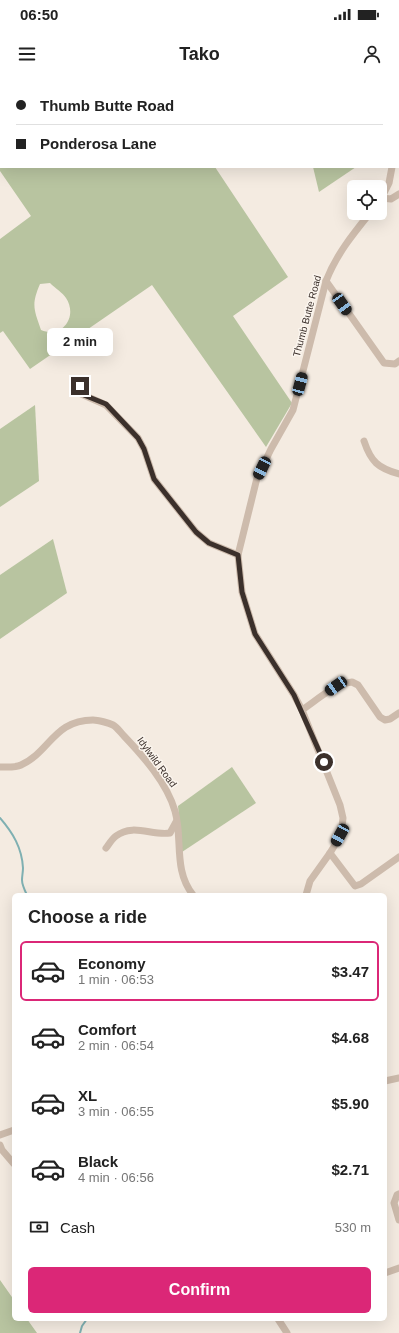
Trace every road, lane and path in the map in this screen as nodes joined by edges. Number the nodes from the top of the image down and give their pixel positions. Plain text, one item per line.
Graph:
1 (392, 168) edge
2 (387, 187) edge
3 (399, 194) edge
4 (387, 199) edge
5 (365, 220) edge
6 (326, 281) junction
7 (399, 361) edge
8 (86, 380) dead end
9 (364, 441) dead end
10 (399, 474) edge
11 (238, 555) junction
12 (302, 710) junction
13 (399, 713) edge
14 (0, 767) edge
15 (176, 821) junction
16 (106, 848) dead end
17 (330, 853) junction
18 (399, 857) edge
19 (192, 893) edge
20 (307, 893) edge
21 (399, 1078) edge
22 (387, 1081) edge
23 (12, 1131) edge
24 (0, 1135) edge
25 (0, 1145) edge
26 (12, 1162) edge
27 (399, 1194) edge
28 (399, 1220) edge
29 (399, 1268) edge
30 (387, 1272) edge
31 (279, 1321) edge
32 (287, 1333) edge

1 - 2 street
3 - 4 street
5 - 6 street, Thumb Butte Road
6 - 7 street
6 - 11 street, Thumb Butte Road
8 - 11 street
9 - 10 street
11 - 12 street, Thumb Butte Road
12 - 13 street
12 - 17 street, Thumb Butte Road
14 - 15 street, Idylwild Road
15 - 16 street
15 - 19 street, Idylwild Road
17 - 18 street
17 - 20 street, Thumb Butte Road
21 - 22 street
23 - 24 street
25 - 26 street
27 - 28 street
29 - 30 street
31 - 32 street

